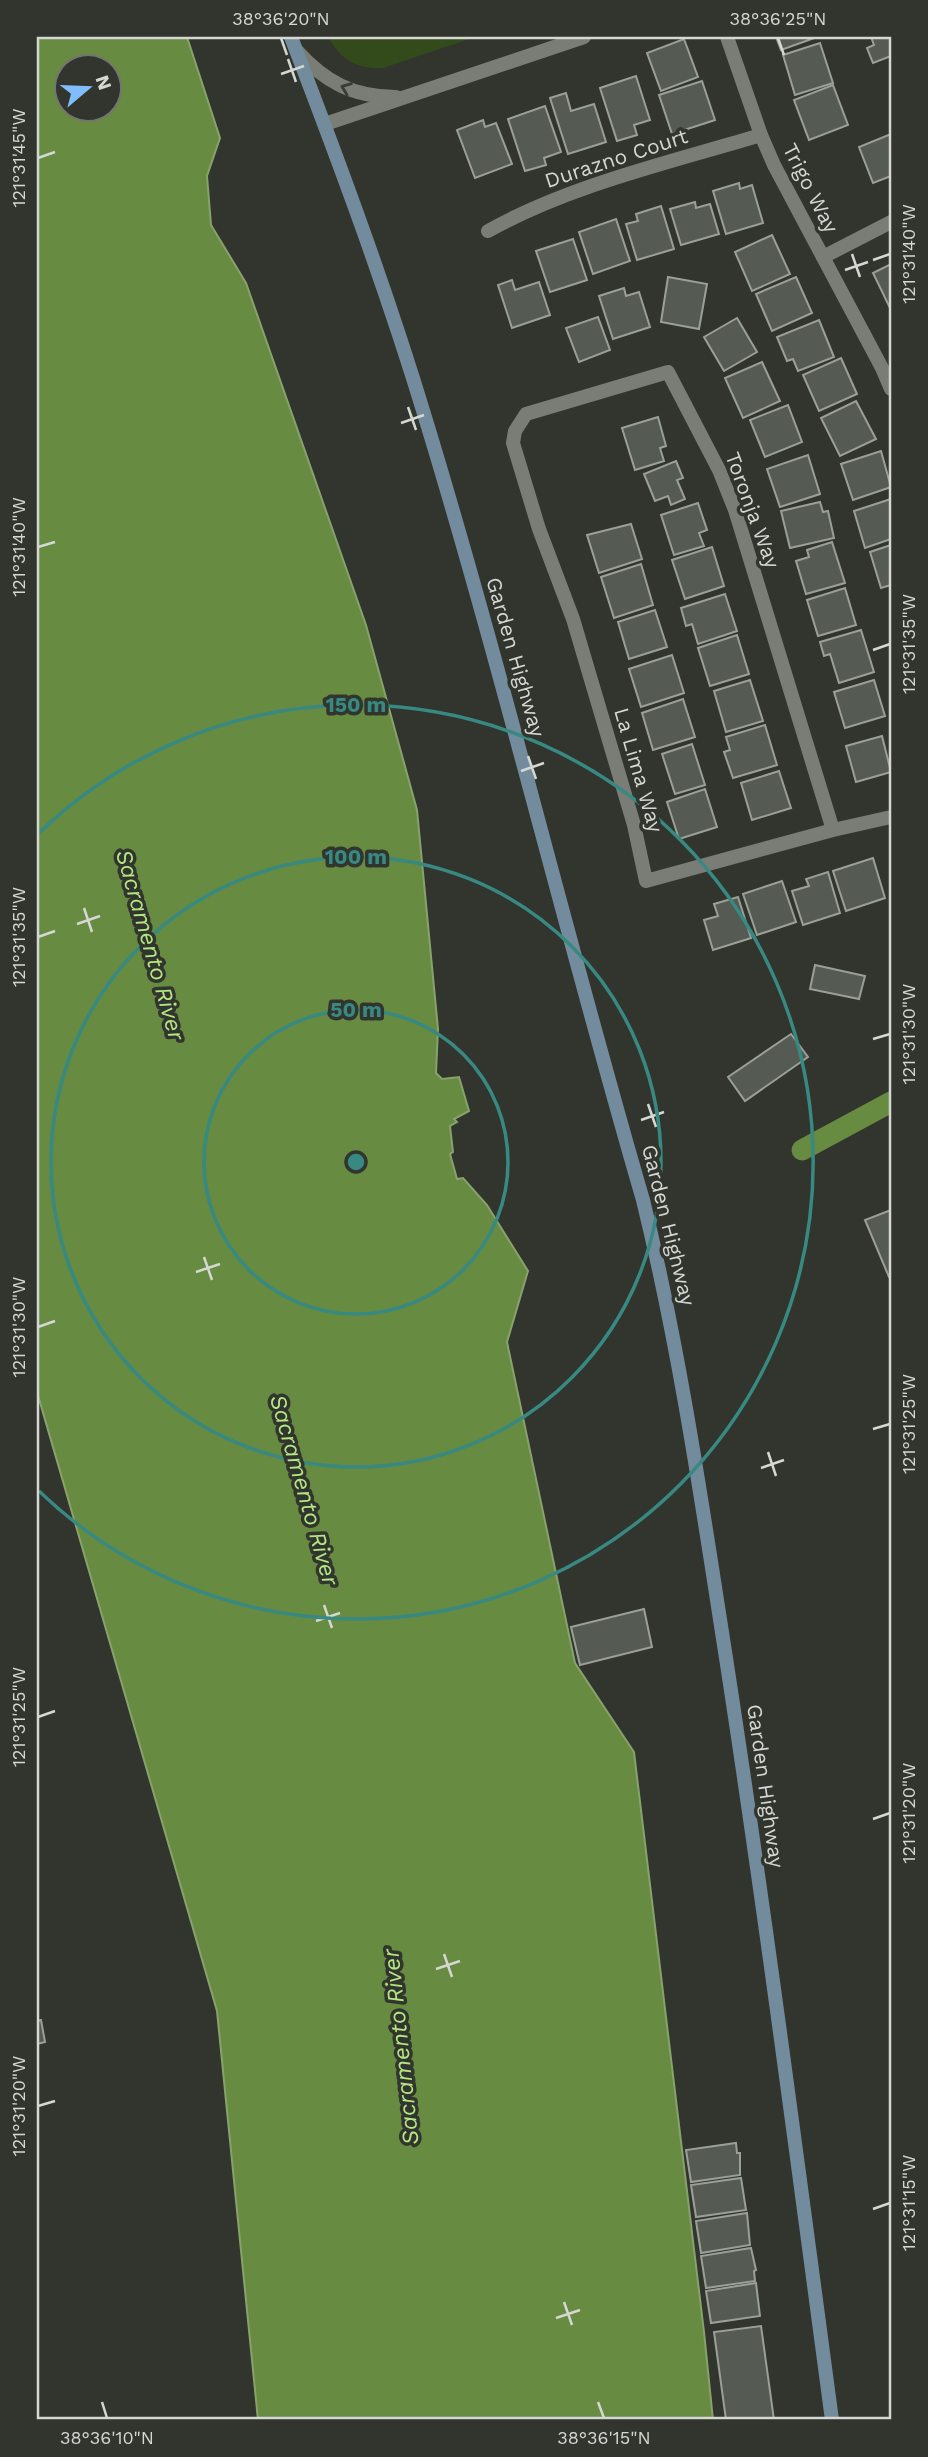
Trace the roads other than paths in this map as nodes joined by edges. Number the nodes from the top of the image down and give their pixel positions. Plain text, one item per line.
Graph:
1 (584, 37) edge
2 (727, 37) edge
3 (294, 44) edge
4 (407, 97) junction
5 (325, 124) junction
6 (761, 135) junction
7 (891, 222) edge
8 (488, 231) dead end
9 (824, 257) junction
10 (891, 389) edge
11 (515, 431) joint
12 (891, 817) edge
13 (833, 830) junction
14 (832, 2420) edge

1 - 4 street
2 - 6 street, Trigo Way
4 -> 3 street
3 - 5 main road, Garden Highway
4 - 5 street
5 - 14 main road, Garden Highway
6 - 8 street, Durazno Court
6 - 9 street, Trigo Way
7 - 9 street
9 - 10 street, Trigo Way
11 - 13 street, Toronja Way
11 - 13 street, La Lima Way
12 - 13 street, La Lima Way

